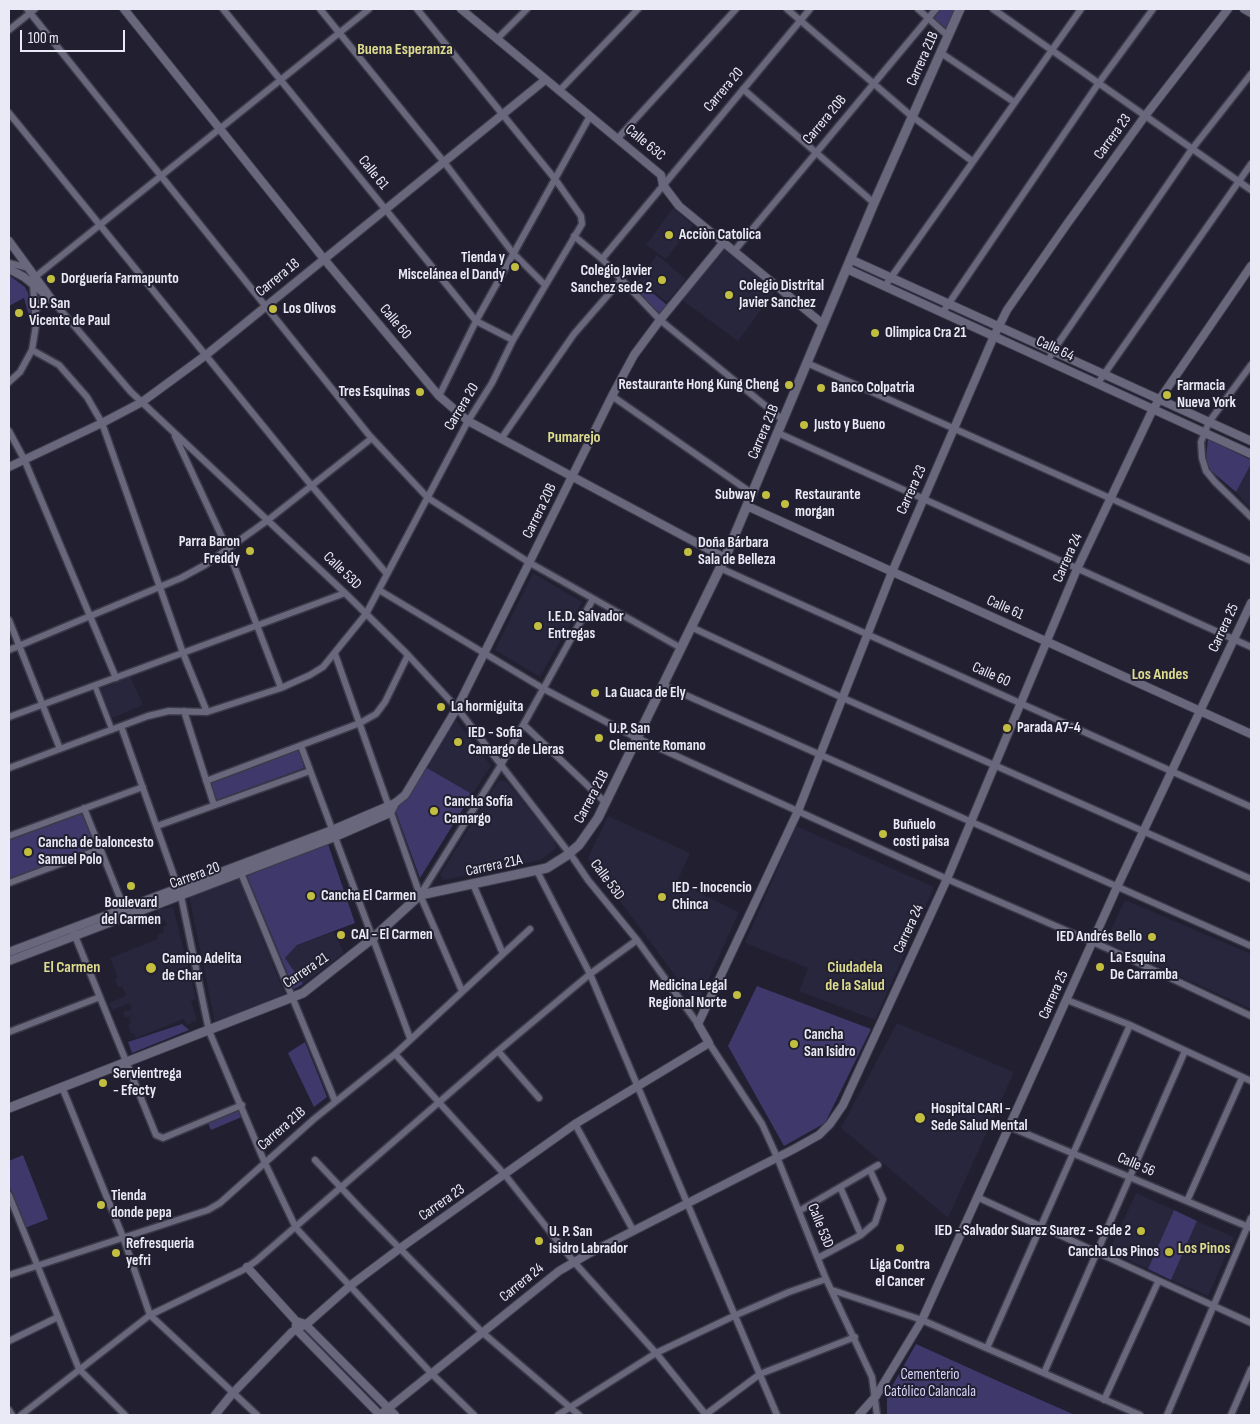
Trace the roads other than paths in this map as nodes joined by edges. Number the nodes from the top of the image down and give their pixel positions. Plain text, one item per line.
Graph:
1 (124, 9) edge
2 (222, 9) edge
3 (320, 9) edge
4 (369, 9) edge
5 (417, 9) edge
6 (461, 9) edge
7 (527, 9) edge
8 (638, 9) edge
9 (736, 9) edge
10 (787, 9) edge
11 (810, 9) edge
12 (918, 9) edge
13 (936, 9) edge
14 (960, 9) edge
15 (993, 9) edge
16 (1081, 9) edge
17 (1153, 9) edge
18 (1228, 9) edge
19 (1244, 9) edge
20 (31, 10) edge
21 (1251, 13) edge
22 (928, 18) junction
23 (799, 21) junction
24 (9, 30) edge
25 (339, 32) junction
26 (948, 36) junction
27 (498, 38) junction
28 (1052, 51) junction
29 (941, 53) junction
30 (1251, 74) edge
31 (545, 80) junction
32 (280, 81) junction
33 (873, 83) junction
34 (1098, 84) junction
35 (743, 89) junction
36 (559, 91) junction
37 (1014, 102) junction
38 (9, 113) edge
39 (502, 114) junction
40 (590, 116) junction
41 (1145, 116) junction
42 (913, 118) junction
43 (220, 127) junction
44 (618, 138) junction
45 (1192, 149) junction
46 (816, 152) junction
47 (972, 161) junction
48 (444, 162) junction
49 (1251, 164) edge
50 (160, 178) junction
51 (555, 179) junction
52 (1239, 180) junction
53 (663, 185) junction
54 (1251, 190) edge
55 (874, 203) junction
56 (385, 210) junction
57 (100, 225) junction
58 (574, 236) junction
59 (9, 241) edge
60 (724, 242) junction
61 (735, 250) junction
62 (513, 253) junction
63 (324, 259) junction
64 (602, 259) junction
65 (850, 259) junction
66 (9, 263) edge
67 (1251, 266) edge
68 (29, 268) junction
69 (847, 268) junction
70 (9, 269) edge
71 (36, 276) junction
72 (892, 278) junction
73 (621, 280) junction
74 (33, 285) junction
75 (545, 285) junction
76 (886, 286) junction
77 (44, 294) junction
78 (52, 300) junction
79 (948, 303) junction
80 (265, 307) junction
81 (942, 312) junction
82 (35, 316) junction
83 (660, 320) junction
84 (476, 321) junction
85 (824, 324) junction
86 (998, 326) junction
87 (994, 336) junction
88 (513, 340) junction
89 (32, 350) junction
90 (1053, 351) junction
91 (206, 355) junction
92 (1048, 361) junction
93 (808, 363) junction
94 (1251, 365) edge
95 (1102, 374) junction
96 (9, 382) edge
97 (1098, 383) junction
98 (439, 396) junction
99 (612, 396) junction
100 (1158, 399) junction
101 (142, 402) junction
102 (1153, 409) junction
103 (784, 420) junction
104 (468, 421) junction
105 (1209, 422) junction
106 (102, 424) junction
107 (955, 428) junction
108 (9, 432) edge
109 (174, 432) junction
110 (1205, 432) junction
111 (778, 433) junction
112 (372, 438) junction
113 (501, 439) junction
114 (1251, 441) edge
115 (1251, 454) edge
116 (24, 459) junction
117 (9, 467) edge
118 (572, 476) junction
119 (311, 485) junction
120 (752, 494) junction
121 (428, 498) junction
122 (1110, 498) junction
123 (923, 499) junction
124 (747, 506) junction
125 (1251, 517) edge
126 (268, 520) junction
127 (228, 550) junction
128 (725, 558) junction
129 (1251, 561) edge
130 (530, 563) junction
131 (720, 568) junction
132 (1077, 569) junction
133 (892, 572) junction
134 (387, 574) junction
135 (160, 586) junction
136 (379, 590) junction
137 (345, 593) junction
138 (593, 599) junction
139 (1251, 603) edge
140 (366, 614) junction
141 (92, 616) junction
142 (9, 620) edge
143 (255, 626) junction
144 (691, 627) junction
145 (868, 635) junction
146 (1234, 639) junction
147 (1048, 643) junction
148 (19, 646) junction
149 (1251, 646) edge
150 (681, 648) junction
151 (9, 650) edge
152 (184, 653) junction
153 (484, 653) junction
154 (335, 654) junction
155 (408, 655) junction
156 (116, 678) junction
157 (663, 685) junction
158 (95, 686) junction
159 (281, 688) junction
160 (544, 689) junction
161 (843, 698) junction
162 (1021, 704) junction
163 (42, 705) junction
164 (457, 708) junction
165 (184, 711) junction
166 (207, 712) junction
167 (1200, 712) junction
168 (9, 717) edge
169 (360, 723) junction
170 (524, 725) junction
171 (122, 726) junction
172 (112, 730) junction
173 (1251, 734) edge
174 (637, 738) junction
175 (300, 746) junction
176 (60, 749) junction
177 (821, 754) junction
178 (501, 765) junction
179 (994, 766) junction
180 (9, 768) edge
181 (1172, 769) junction
182 (310, 771) junction
183 (206, 781) junction
184 (143, 787) junction
185 (392, 803) junction
186 (606, 803) junction
187 (214, 805) junction
188 (1251, 806) edge
189 (84, 808) junction
190 (798, 810) junction
191 (390, 813) junction
192 (972, 821) junction
193 (157, 826) junction
194 (1143, 832) junction
195 (334, 834) junction
196 (9, 836) edge
197 (100, 849) junction
198 (570, 853) junction
199 (537, 871) junction
200 (241, 874) junction
201 (947, 879) junction
202 (1251, 879) edge
203 (9, 883) edge
204 (473, 884) junction
205 (1118, 885) junction
206 (180, 892) junction
207 (420, 895) junction
208 (124, 908) junction
209 (530, 929) dead end
210 (73, 931) junction
211 (373, 938) junction
212 (637, 940) junction
213 (1092, 942) junction
214 (1251, 946) edge
215 (9, 952) edge
216 (503, 954) junction
217 (9, 961) edge
218 (590, 974) junction
219 (462, 990) junction
220 (100, 997) junction
221 (293, 998) junction
222 (1067, 1000) junction
223 (1251, 1016) edge
224 (698, 1024) junction
225 (1130, 1025) junction
226 (210, 1031) junction
227 (9, 1032) edge
228 (410, 1038) junction
229 (709, 1043) junction
230 (498, 1051) junction
231 (1185, 1051) junction
232 (395, 1054) junction
233 (126, 1062) junction
234 (1242, 1078) junction
235 (1251, 1082) edge
236 (637, 1086) junction
237 (62, 1087) junction
238 (539, 1098) dead end
239 (336, 1101) junction
240 (438, 1103) junction
241 (242, 1105) junction
242 (9, 1108) edge
243 (576, 1124) junction
244 (1010, 1127) junction
245 (1073, 1154) junction
246 (777, 1157) junction
247 (315, 1160) dead end
248 (264, 1162) junction
249 (878, 1165) dead end
250 (870, 1170) junction
251 (505, 1175) junction
252 (1130, 1177) junction
253 (341, 1188) junction
254 (841, 1189) junction
255 (9, 1195) edge
256 (977, 1197) junction
257 (1188, 1201) junction
258 (688, 1204) junction
259 (799, 1211) junction
260 (1251, 1218) edge
261 (1041, 1226) junction
262 (1250, 1227) edge
263 (296, 1228) junction
264 (633, 1230) junction
265 (860, 1234) junction
266 (123, 1237) junction
267 (400, 1249) junction
268 (1097, 1252) junction
269 (818, 1258) junction
270 (574, 1262) junction
271 (37, 1264) junction
272 (247, 1267) junction
273 (9, 1274) edge
274 (826, 1279) junction
275 (1158, 1282) junction
276 (351, 1285) junction
277 (832, 1290) junction
278 (1213, 1306) junction
279 (150, 1315) junction
280 (736, 1315) junction
281 (58, 1317) junction
282 (922, 1320) junction
283 (1251, 1323) edge
284 (306, 1324) junction
285 (296, 1325) junction
286 (484, 1333) junction
287 (855, 1337) junction
288 (9, 1341) edge
289 (987, 1348) junction
290 (656, 1353) junction
291 (80, 1369) junction
292 (1251, 1369) edge
293 (1044, 1373) junction
294 (432, 1374) junction
295 (760, 1374) junction
296 (232, 1394) junction
297 (876, 1396) junction
298 (1104, 1400) junction
299 (569, 1407) junction
300 (388, 1409) junction
301 (9, 1410) edge
302 (12, 1415) edge
303 (21, 1415) edge
304 (126, 1415) edge
305 (215, 1415) edge
306 (257, 1415) edge
307 (380, 1415) edge
308 (395, 1415) edge
309 (474, 1415) edge
310 (558, 1415) edge
311 (579, 1415) edge
312 (706, 1415) edge
313 (777, 1415) edge
314 (859, 1415) edge
315 (877, 1415) edge
316 (1140, 1415) edge
317 (1167, 1415) edge
318 (1231, 1415) edge

1 - 43 street, Calle 60
2 - 32 street, Calle 61
3 - 25 street
4 - 25 street
5 - 39 street
6 - 27 street, Calle 63C
7 - 27 street
8 - 36 street
9 - 44 street
10 - 23 street
11 - 23 street, Carrera 20
12 - 22 street
13 - 22 street, Carrera 20B
14 - 26 main road, Carrera 21B
15 - 28 street
16 - 28 street
17 - 34 street
18 - 41 street, Carrera 23
19 - 21 street
20 - 24 street
20 - 50 street
22 - 26 street
22 - 33 street, Carrera 20B
23 - 33 street
23 - 35 street, Carrera 20
25 - 32 street
25 - 48 street
26 - 29 main road, Carrera 21B
27 - 31 street, Calle 63C
28 - 34 street
28 - 37 street
29 - 37 street
29 - 42 main road, Carrera 21B
30 - 45 street
31 - 36 street, Calle 63C
31 - 39 street, Carrera 18
32 - 43 street
32 - 56 street, Calle 61
33 - 42 street
33 - 46 street, Carrera 20B
34 - 41 street
34 - 79 street
35 - 46 street
35 - 53 street, Carrera 20
36 - 40 street, Calle 63C
37 - 47 street
38 - 57 street
39 - 48 street, Carrera 18
39 - 51 street
40 - 44 street, Calle 63C
40 - 51 street
41 - 45 street
41 - 86 street, Carrera 23
42 - 47 street
42 - 55 main road, Carrera 21B
43 - 50 street
43 - 63 street, Calle 60
44 - 53 street, Calle 63C
45 - 52 street
45 - 90 street
46 - 55 street
46 - 61 street, Carrera 20B
47 - 72 street
48 - 56 street, Carrera 18
48 - 62 street
49 - 52 street
50 - 57 street
50 - 80 street
51 - 58 street, Carrera 20
51 - 62 street
52 - 54 street
52 - 95 street
53 - 60 street, Calle 63C
53 - 64 street, Carrera 20
55 - 65 main road, Carrera 21B
56 - 63 street, Carrera 18
56 - 84 street, Calle 61
57 - 71 street
57 - 91 street
58 - 64 street
58 - 75 street, Carrera 20
59 - 68 street
60 - 61 street, Calle 63C
60 - 83 street, Carrera 20B
61 - 85 street, Calle 63C
62 - 75 street
62 - 84 street
63 - 80 street, Carrera 18
63 - 98 street, Calle 60
64 - 73 street
65 - 69 main road, Carrera 21B
65 - 72 street, Calle 64
66 - 68 street
67 - 100 street, Carrera 24
68 - 71 street
69 - 76 street, Calle 64
69 - 85 main road, Carrera 21B
70 - 74 street, Calle 53D
71 - 78 street, Calle 53D
72 - 76 street
72 - 79 street, Calle 64
73 - 83 street
73 - 113 street
74 - 77 street, Calle 53D
74 - 82 street
75 - 88 street, Carrera 20
76 - 81 street, Calle 64
77 - 78 street, Calle 53D
77 - 82 street
78 - 101 street, Calle 53D
79 - 81 street
79 - 86 street, Calle 64
80 - 91 street, Carrera 18
80 - 112 street
81 - 87 street, Calle 64
82 - 89 street
83 - 99 street, Carrera 20B
83 - 103 street
84 - 88 street, Calle 61
84 - 98 street
85 - 93 main road, Carrera 21B
86 - 87 street, Carrera 23
86 - 90 street, Calle 64
87 - 92 street, Calle 64
87 - 107 street, Carrera 23
88 - 104 street, Carrera 20
89 - 96 street
89 - 106 street
90 - 92 street
90 - 95 street, Calle 64
91 - 101 street, Carrera 18
91 - 119 street
92 - 97 street, Calle 64
93 - 103 main road, Carrera 21B
93 - 107 street
94 - 105 street
95 - 97 street
95 - 100 street, Calle 64
97 - 102 street, Calle 64
98 - 104 street, Calle 60
99 - 118 street, Carrera 20B
99 - 120 street
100 - 102 street, Carrera 24
100 - 105 street, Calle 64
101 - 106 street, Carrera 18
101 - 109 street, Calle 53D
102 - 110 street, Calle 64
102 - 122 street, Carrera 24
103 - 111 main road, Carrera 21B
104 - 113 street, Calle 60
104 - 121 street, Carrera 20
105 - 110 street
105 - 114 street, Calle 64
106 - 116 street, Carrera 18
106 - 135 street
107 - 122 street
107 - 123 street, Carrera 23
108 - 116 street
109 - 126 street, Calle 53D
109 - 127 street
110 - 115 street, Calle 64
110 - 125 street
111 - 120 main road, Carrera 21B
111 - 123 street
112 - 119 street
112 - 121 street
113 - 118 street, Calle 60
116 - 117 street, Carrera 18
116 - 141 street
118 - 128 street, Calle 60
118 - 130 street, Carrera 20B
119 - 126 street
119 - 134 street
120 - 124 main road, Carrera 21B
121 - 130 street
121 - 134 street, Carrera 20
122 - 129 street
122 - 132 street, Carrera 24
123 - 132 street
123 - 133 street, Carrera 23
124 - 128 main road, Carrera 21B
124 - 133 street, Calle 61
126 - 127 street
126 - 137 street, Calle 53D
127 - 135 street
127 - 143 street
128 - 131 main road, Carrera 21B
130 - 138 street
130 - 153 street, Carrera 20B
131 - 144 main road, Carrera 21B
131 - 145 street, Calle 60
132 - 146 street
132 - 147 street, Carrera 24
133 - 145 street, Carrera 23
133 - 147 street, Calle 61
134 - 136 street, Carrera 20
135 - 141 street
135 - 152 street
136 - 140 street, Carrera 20
136 - 153 street
137 - 140 street, Calle 53D
137 - 143 street
138 - 150 street
138 - 160 street, Carrera 21
139 - 146 street, Carrera 25
140 - 154 street, Carrera 20
140 - 155 street, Calle 53D
141 - 148 street
141 - 156 street
142 - 148 street
143 - 152 street
143 - 159 street
144 - 150 main road, Carrera 21B
144 - 161 street
145 - 161 street, Carrera 23
145 - 162 street, Calle 60
146 - 149 street
146 - 167 street, Carrera 25
147 - 162 street, Carrera 24
147 - 167 street, Calle 61
148 - 151 street
148 - 163 street
150 - 157 main road, Carrera 21B
152 - 156 street
152 - 166 street
153 - 160 street
153 - 164 street, Carrera 20B
154 - 159 street, Carrera 20
154 - 169 street
155 - 164 street, Calle 53D
155 - 169 street
156 - 158 street
157 - 174 main road, Carrera 21B
157 - 177 street
158 - 163 street
158 - 172 street
159 - 166 street, Carrera 20
160 - 170 street, Carrera 21
160 - 174 street
161 - 177 street, Carrera 23
161 - 179 street
162 - 179 street, Carrera 24
162 - 181 street, Calle 60
163 - 168 street
163 - 176 street
164 - 178 street, Calle 53D
164 - 185 street, Carrera 20B
165 - 166 street
165 - 171 street
165 - 183 street
167 - 173 street, Calle 61
167 - 181 street, Carrera 25
169 - 175 street
169 - 185 street
170 - 178 street, Carrera 21
170 - 186 street
171 - 172 street
171 - 184 street
172 - 176 street
174 - 186 main road, Carrera 21B
174 - 190 street
175 - 182 street
175 - 183 street
176 - 180 street
177 - 190 street, Carrera 23
177 - 192 street
178 - 198 street, Calle 53D
178 - 207 street, Carrera 21
179 - 192 street, Carrera 24
179 - 194 street
181 - 188 street, Calle 60
181 - 194 street, Carrera 25
182 - 187 street
182 - 195 street
183 - 187 street
184 - 189 street
184 - 193 street
185 - 191 street, Carrera 20B
185 - 195 street, Carrera 20
186 - 198 main road, Carrera 21B
187 - 193 street
189 - 196 street
189 - 197 street
190 - 201 street
190 - 224 street, Carrera 23
191 - 195 street, Carrera 20
191 - 207 street
192 - 201 street, Carrera 24
192 - 205 street
193 - 206 street
194 - 202 street
194 - 205 street, Carrera 25
195 - 200 street, Carrera 20
195 - 206 street, Carrera 20
195 - 211 street
197 - 203 street
197 - 208 street
198 - 199 main road, Carrera 21A
198 - 212 street, Calle 53D
199 - 204 main road, Carrera 21A
199 - 218 street
200 - 206 street, Carrera 20
200 - 221 street
201 - 213 street
201 - 246 street, Carrera 24
204 - 207 main road, Carrera 21A
204 - 216 street
205 - 213 street, Carrera 25
205 - 214 street
206 - 208 street, Carrera 20
206 - 210 street, Carrera 20
206 - 226 street
207 - 211 main road, Carrera 21
207 - 219 street
208 - 210 street, Carrera 20
209 - 216 street, Carrera 21B
210 - 215 street, Carrera 20
210 - 217 street, Carrera 20
210 - 220 street
211 - 221 main road, Carrera 21
211 - 228 street
212 - 218 street
212 - 224 street, Calle 53D
213 - 222 street, Carrera 25
213 - 223 street
216 - 219 street, Carrera 21B
218 - 230 street
218 - 236 street
219 - 228 street, Carrera 21B
220 - 227 street
220 - 233 street
221 - 226 main road, Carrera 21
221 - 239 street
222 - 225 street
222 - 244 street, Carrera 25
224 - 229 street, Calle 53D
225 - 231 street
225 - 245 street
226 - 233 main road, Carrera 21
226 - 241 street
228 - 232 street, Carrera 21B
229 - 236 street, Carrera 23
229 - 246 street, Calle 53D
230 - 238 street
230 - 240 street
231 - 234 street
231 - 252 street
232 - 239 street, Carrera 21B
232 - 240 street
233 - 237 main road, Carrera 21
233 - 241 street
234 - 235 street
234 - 257 street
236 - 243 street, Carrera 23
236 - 258 street
237 - 242 main road, Carrera 21
237 - 266 street
239 - 248 street, Carrera 21B
240 - 251 street
240 - 253 street
241 - 248 street
243 - 251 street, Carrera 23
243 - 264 street
244 - 245 street, Calle 56
244 - 256 street, Carrera 25
245 - 252 street, Calle 56
245 - 261 street
246 - 258 street, Carrera 24
246 - 259 street, Calle 53D
247 - 253 street
248 - 263 street
248 - 266 street, Carrera 21B
249 - 250 street
250 - 254 street
250 - 265 street
251 - 267 street, Carrera 23
251 - 270 street
252 - 257 street, Calle 56
252 - 268 street
253 - 263 street
253 - 267 street
254 - 259 street
254 - 265 street
255 - 271 street
256 - 261 street
256 - 282 street, Carrera 25
257 - 262 street, Calle 56
258 - 264 street, Carrera 24
258 - 280 street
259 - 269 street, Calle 53D
260 - 262 street
261 - 268 street
261 - 289 street
262 - 278 street
263 - 272 street
263 - 276 street
264 - 270 street, Carrera 24
265 - 269 street
266 - 271 street, Carrera 21B
266 - 279 street
267 - 276 street, Carrera 23
267 - 286 street
268 - 275 street
268 - 293 street
269 - 274 street, Calle 53D
270 - 286 street, Carrera 24
270 - 290 street
271 - 273 street, Carrera 21B
271 - 281 street
272 - 279 street
272 - 285 street
274 - 277 street, Calle 53D
274 - 280 street
275 - 278 street
275 - 298 street
276 - 284 street, Carrera 23
276 - 294 street
277 - 282 street
277 - 287 street, Calle 53D
278 - 283 street
278 - 317 street
279 - 291 street
279 - 296 street
280 - 290 street
280 - 295 street
281 - 288 street
281 - 291 street
282 - 289 street
282 - 297 street, Carrera 25
284 - 285 street
284 - 300 street
285 - 296 street
285 - 307 street
286 - 294 street, Carrera 24
286 - 299 street
287 - 295 street
287 - 297 street, Calle 53D
289 - 293 street
290 - 299 street
290 - 312 street
291 - 303 street
291 - 304 street
292 - 318 street
293 - 298 street
294 - 300 street, Carrera 24
294 - 309 street
295 - 312 street
295 - 313 street
296 - 305 street
296 - 306 street
297 - 314 street, Carrera 25
297 - 315 street, Calle 53D
298 - 316 street
299 - 310 street
299 - 311 street
300 - 307 street, Carrera 24
300 - 308 street
301 - 302 street

